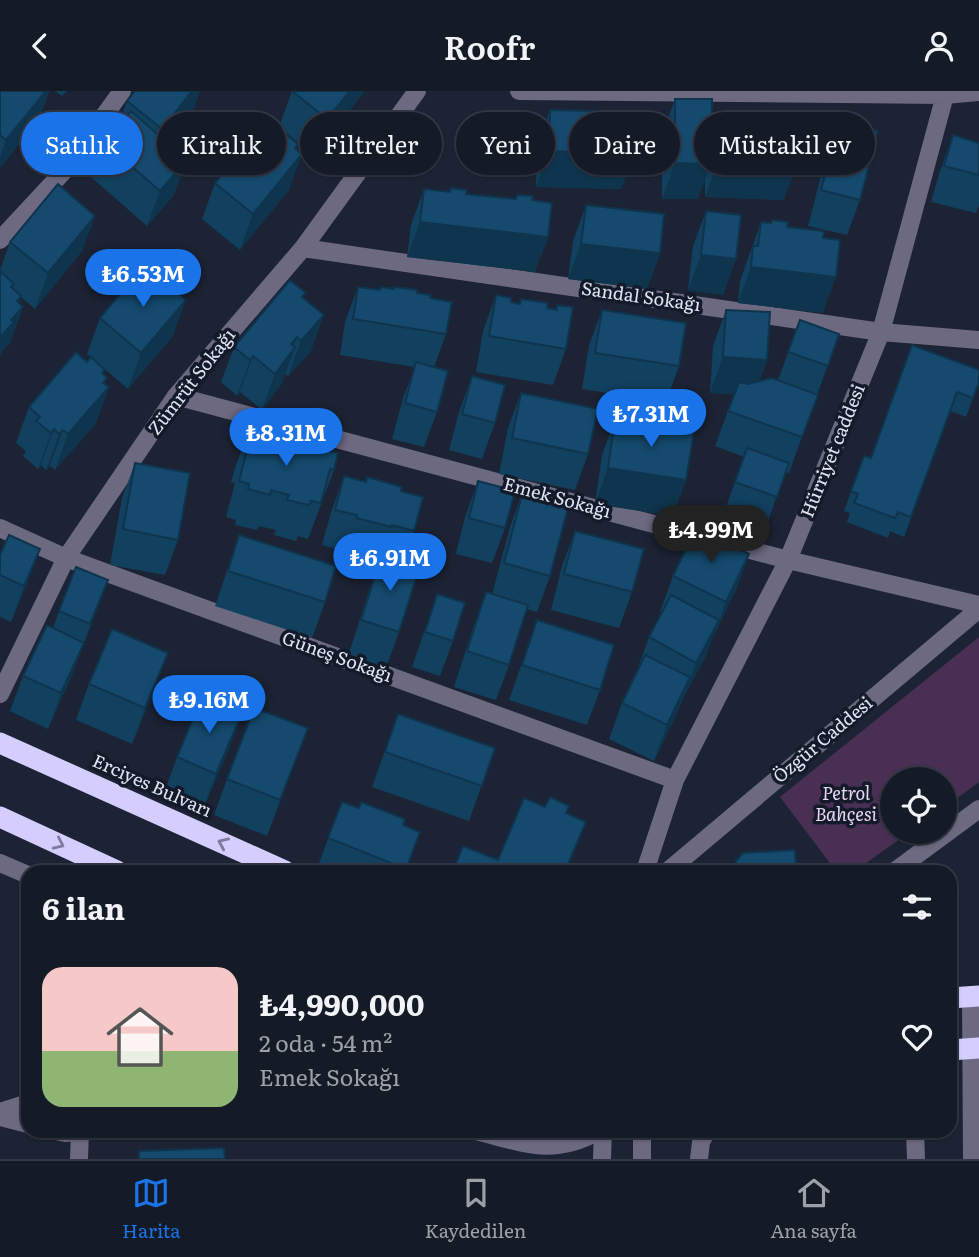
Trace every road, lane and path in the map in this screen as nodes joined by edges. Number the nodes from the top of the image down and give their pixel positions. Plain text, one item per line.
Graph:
1 (122, 91) edge
2 (417, 91) edge
3 (519, 91) edge
4 (979, 92) edge
5 (945, 93) edge
6 (0, 240) edge
7 (303, 249) junction
8 (881, 332) junction
9 (979, 340) edge
10 (176, 396) junction
11 (0, 528) edge
12 (66, 558) junction
13 (788, 560) junction
14 (979, 607) edge
15 (0, 694) edge
16 (0, 743) edge
17 (676, 781) junction
18 (979, 809) edge
19 (0, 817) edge
20 (0, 863) edge
21 (104, 865) edge
22 (272, 865) edge
23 (647, 865) edge
24 (675, 865) edge
25 (903, 865) edge
26 (21, 872) edge
27 (967, 997) edge
28 (967, 1049) edge
29 (21, 1105) edge
30 (0, 1112) edge
31 (0, 1117) edge
32 (21, 1122) edge
33 (80, 1138) edge
34 (502, 1138) edge
35 (506, 1138) edge
36 (584, 1138) edge
37 (602, 1138) edge
38 (642, 1138) edge
39 (703, 1138) edge
40 (915, 1138) edge
41 (79, 1159) edge
42 (539, 1159) edge
43 (603, 1159) edge
44 (642, 1159) edge
45 (699, 1159) edge
46 (916, 1159) edge
47 (972, 1159) edge

1 - 6 street
2 - 7 street, Zümrüt Sokağı
3 - 5 street
4 - 5 street
5 - 8 street, Hürriyet caddesi
7 - 8 street, Sandal Sokağı
7 - 10 street, Zümrüt Sokağı
8 - 9 street, Sandal Sokağı
8 - 13 street, Hürriyet caddesi
10 - 12 street, Zümrüt Sokağı
10 - 13 street, Emek Sokağı
11 - 12 street, Güneş Sokağı
12 - 15 street, Zümrüt Sokağı
12 - 17 street, Güneş Sokağı
13 - 14 street, Emek Sokağı
13 - 17 street, Hürriyet caddesi
14 - 24 street, Özgür Caddesi
22 -> 16 highway, Erciyes Bulvarı
17 - 23 street, Hürriyet caddesi
18 - 25 street
19 -> 21 highway
20 - 26 street
27 - 28 street
28 - 47 street
29 - 30 street
31 - 32 street
33 - 41 street
34 - 42 street
35 - 36 street
37 - 43 street
38 - 44 street
39 - 45 street
40 - 46 street

